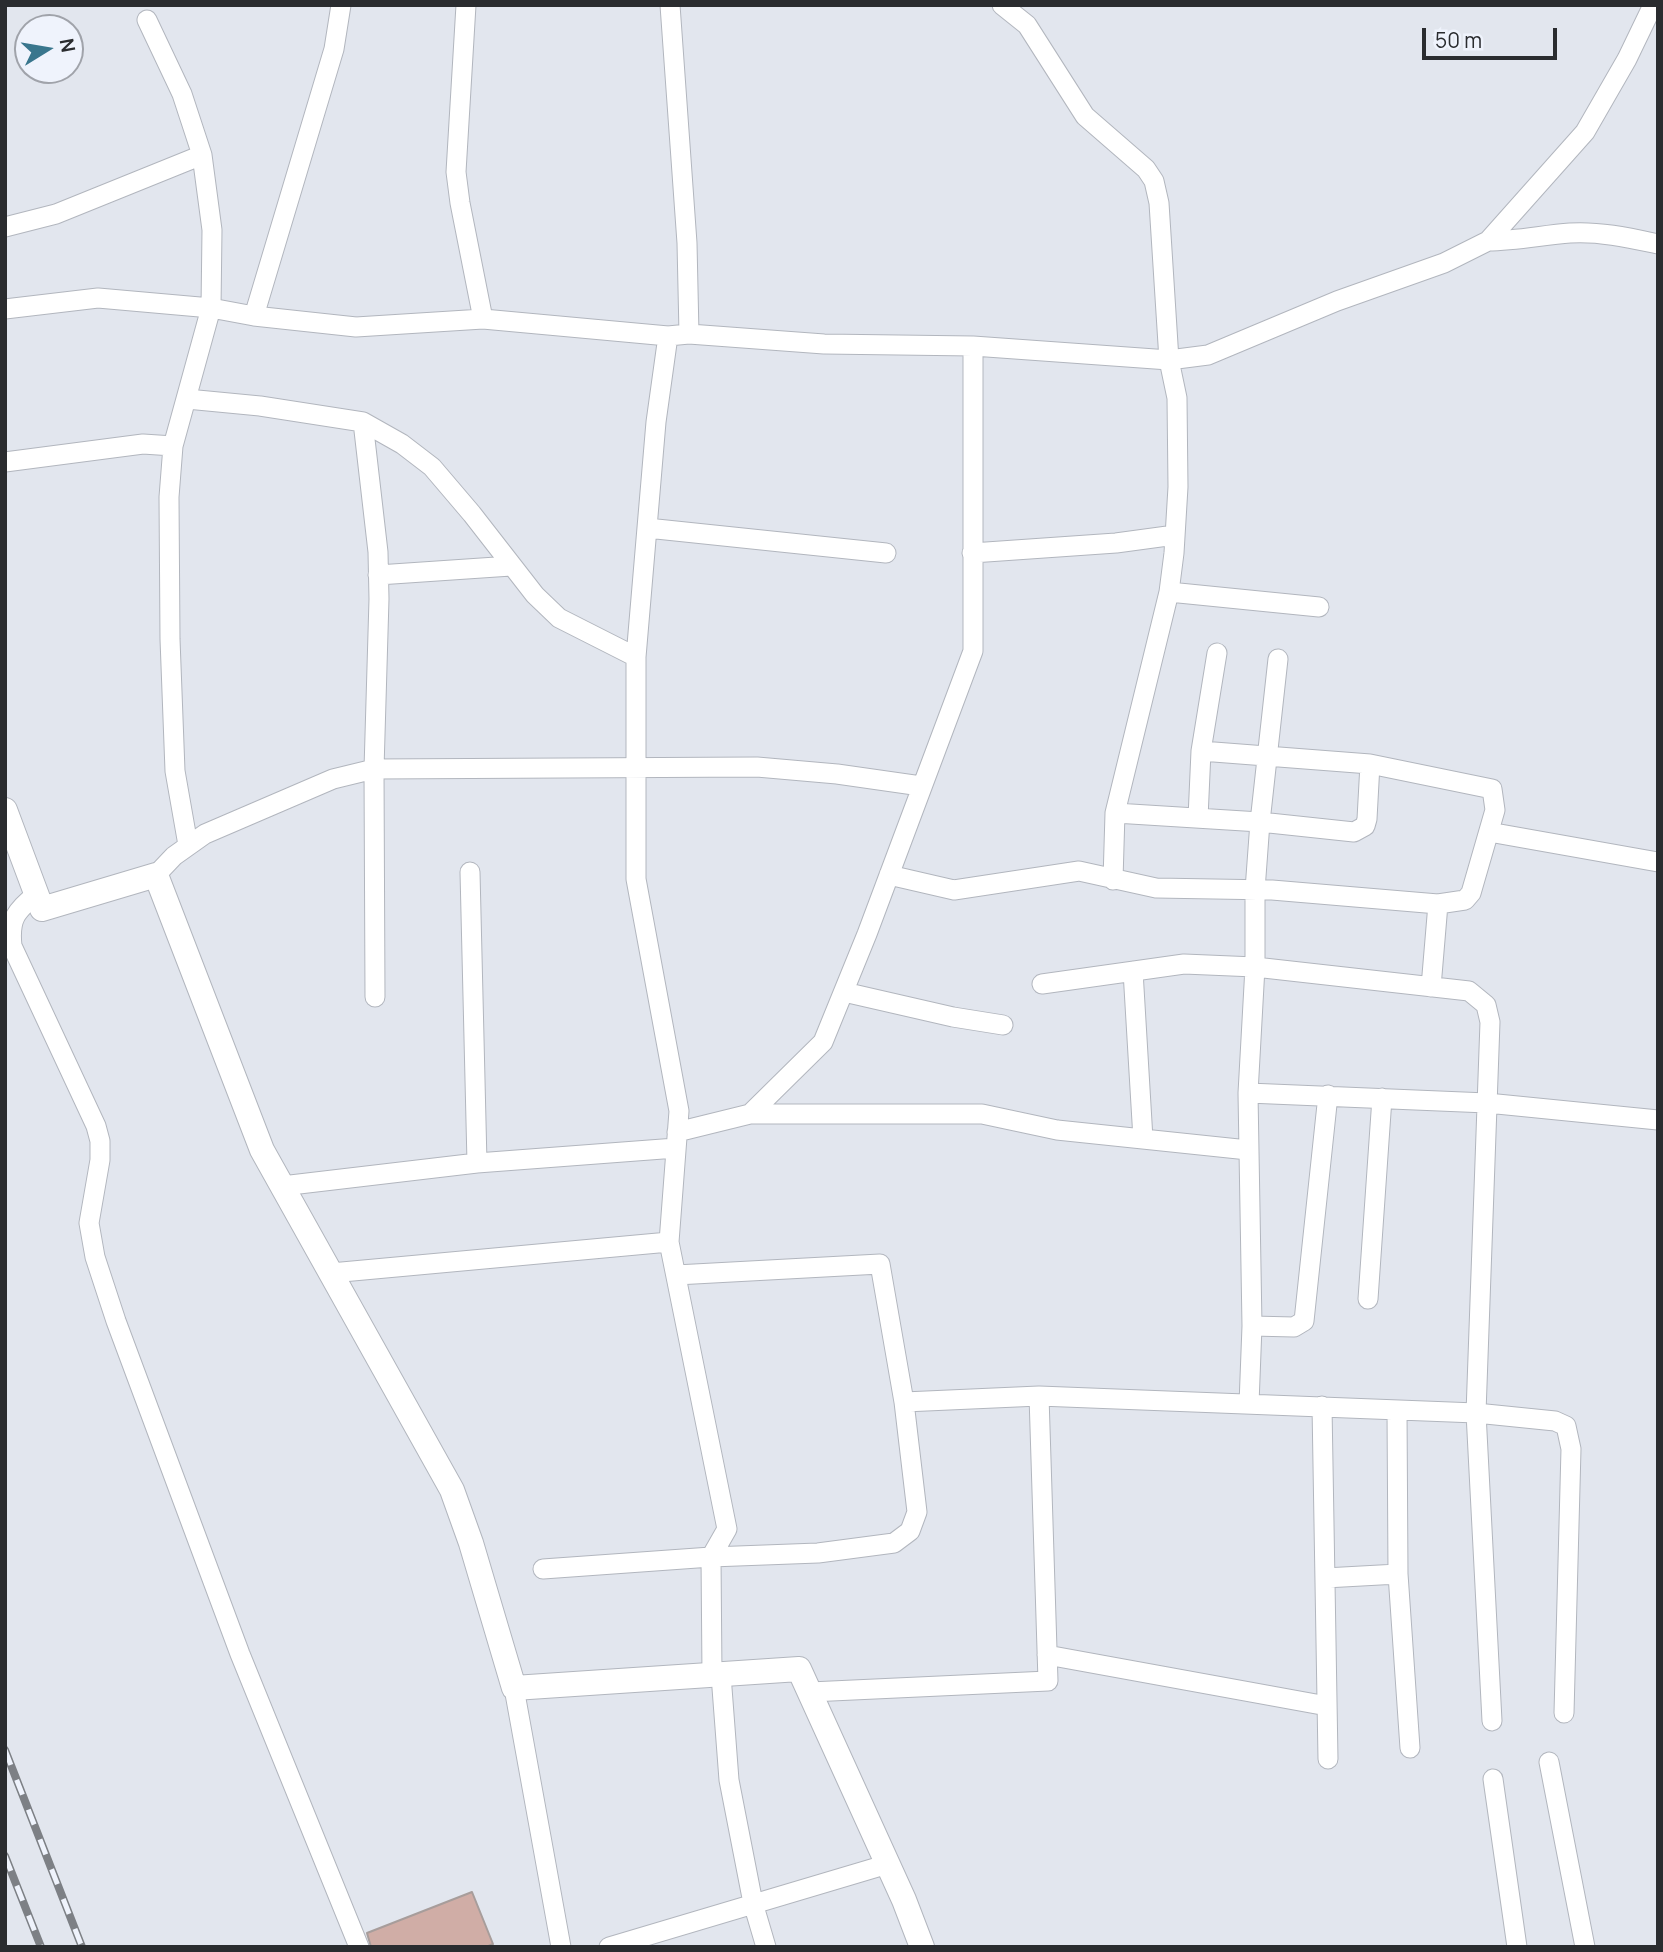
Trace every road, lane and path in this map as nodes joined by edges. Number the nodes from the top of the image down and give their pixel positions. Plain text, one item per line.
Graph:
1 (341, 5) edge
2 (466, 5) edge
3 (670, 5) edge
4 (1002, 5) edge
5 (1653, 5) edge
6 (147, 20) dead end
7 (202, 155) junction
8 (5, 226) edge
9 (1488, 241) junction
10 (1658, 244) edge
11 (211, 308) junction
12 (5, 309) edge
13 (254, 316) junction
14 (484, 320) junction
15 (690, 334) junction
16 (668, 336) junction
17 (973, 345) junction
18 (1169, 360) junction
19 (187, 399) junction
20 (363, 422) junction
21 (173, 446) junction
22 (5, 462) edge
23 (647, 528) junction
24 (1175, 536) junction
25 (886, 553) dead end
26 (972, 553) junction
27 (511, 566) junction
28 (378, 575) junction
29 (1169, 592) junction
30 (1319, 607) dead end
31 (1217, 653) dead end
32 (636, 657) junction
33 (1278, 659) dead end
34 (1201, 751) junction
35 (1267, 757) junction
36 (1370, 764) junction
37 (636, 766) junction
38 (374, 769) junction
39 (921, 786) junction
40 (5, 810) edge
41 (1115, 813) junction
42 (1198, 818) junction
43 (1260, 822) junction
44 (1489, 832) junction
45 (188, 845) junction
46 (1658, 862) edge
47 (470, 872) dead end
48 (156, 875) junction
49 (889, 875) junction
50 (1113, 880) junction
51 (1255, 890) junction
52 (36, 894) junction
53 (1438, 904) junction
54 (8, 946) edge
55 (1255, 967) junction
56 (1133, 971) junction
57 (1041, 984) dead end
58 (1431, 987) junction
59 (844, 992) junction
60 (374, 997) dead end
61 (1003, 1025) dead end
62 (1248, 1093) junction
63 (1328, 1095) junction
64 (1382, 1098) junction
65 (1487, 1103) junction
66 (750, 1114) junction
67 (1658, 1120) edge
68 (1143, 1139) junction
69 (677, 1140) junction
70 (1248, 1150) junction
71 (477, 1163) junction
72 (282, 1186) junction
73 (670, 1242) junction
74 (331, 1273) junction
75 (676, 1275) junction
76 (1368, 1299) dead end
77 (1252, 1326) junction
78 (1039, 1396) junction
79 (904, 1402) junction
80 (1249, 1404) junction
81 (1322, 1406) junction
82 (1397, 1410) junction
83 (1476, 1413) junction
84 (711, 1557) junction
85 (543, 1569) dead end
86 (1398, 1574) junction
87 (1325, 1578) junction
88 (1047, 1655) junction
89 (717, 1675) junction
90 (514, 1688) junction
91 (810, 1692) junction
92 (1327, 1706) junction
93 (1564, 1713) dead end
94 (1492, 1721) dead end
95 (1410, 1748) dead end
96 (1328, 1759) dead end
97 (1549, 1762) dead end
98 (1493, 1779) dead end
99 (888, 1864) junction
100 (753, 1903) junction
101 (657, 1941) edge
102 (359, 1947) edge
103 (561, 1947) edge
104 (609, 1947) edge
105 (766, 1947) edge
106 (922, 1947) edge
107 (1517, 1947) edge
108 (1586, 1947) edge

1 - 13 street
2 - 14 street
3 - 15 street
4 - 18 street
5 - 9 street
6 - 7 street
7 - 8 street
7 - 11 street
9 - 10 street
9 - 18 street
11 - 12 street
11 - 13 street
11 - 19 street
13 - 14 street
14 - 16 street
15 - 16 street
15 - 17 street
16 - 23 street
17 - 18 street
17 - 26 street
18 - 24 street
19 - 20 street
19 - 21 street
20 - 27 street
20 - 28 street
21 - 22 street
21 - 45 street
23 - 25 street
23 - 32 street
24 - 26 street
24 - 29 street
26 - 39 street
27 - 28 street
27 - 32 street
28 - 38 street
29 - 30 street
29 - 41 street
31 - 34 street
32 - 37 street
33 - 35 street
34 - 35 street
34 - 42 street
35 - 36 street
35 - 43 street
36 - 43 street
36 - 44 street
37 - 38 street
37 - 39 street
37 - 69 street
38 - 45 street
38 - 60 street
39 - 49 street
40 - 52 main road
41 - 42 street
41 - 50 street
42 - 43 street
43 - 51 street
44 - 46 street
44 - 53 street
45 - 48 street
47 - 71 street
48 - 52 main road
48 - 72 main road
49 - 50 street
49 - 59 street
50 - 51 street
51 - 53 street
51 - 55 street
52 - 54 street
53 - 58 street
54 - 102 street
55 - 56 street
55 - 58 street
55 - 62 street
56 - 57 street
56 - 68 street
58 - 65 street
59 - 61 street
59 - 66 street
62 - 63 street
62 - 70 street
63 - 64 street
63 - 77 street
64 - 65 street
64 - 76 street
65 - 67 street
65 - 83 street
66 - 68 street
66 - 69 street
68 - 70 street
69 - 71 street
69 - 73 street
70 - 77 street
71 - 72 street
72 - 74 main road
73 - 74 street
73 - 75 street
74 - 90 main road
75 - 79 street
75 - 84 street
77 - 80 street
78 - 79 street
78 - 80 street
78 - 88 street
79 - 84 street
80 - 81 street
81 - 82 street
81 - 87 street
82 - 83 street
82 - 86 street
83 - 93 street
83 - 94 street
84 - 85 street
84 - 89 street
86 - 87 street
86 - 95 street
87 - 92 street
88 - 91 street
88 - 92 street
89 - 90 main road
89 - 91 main road
89 - 100 street
90 - 103 street
91 - 99 main road
92 - 96 street
97 - 108 street
98 - 107 street
99 - 100 street
99 - 106 main road
100 - 101 street
100 - 105 street
101 - 104 street

